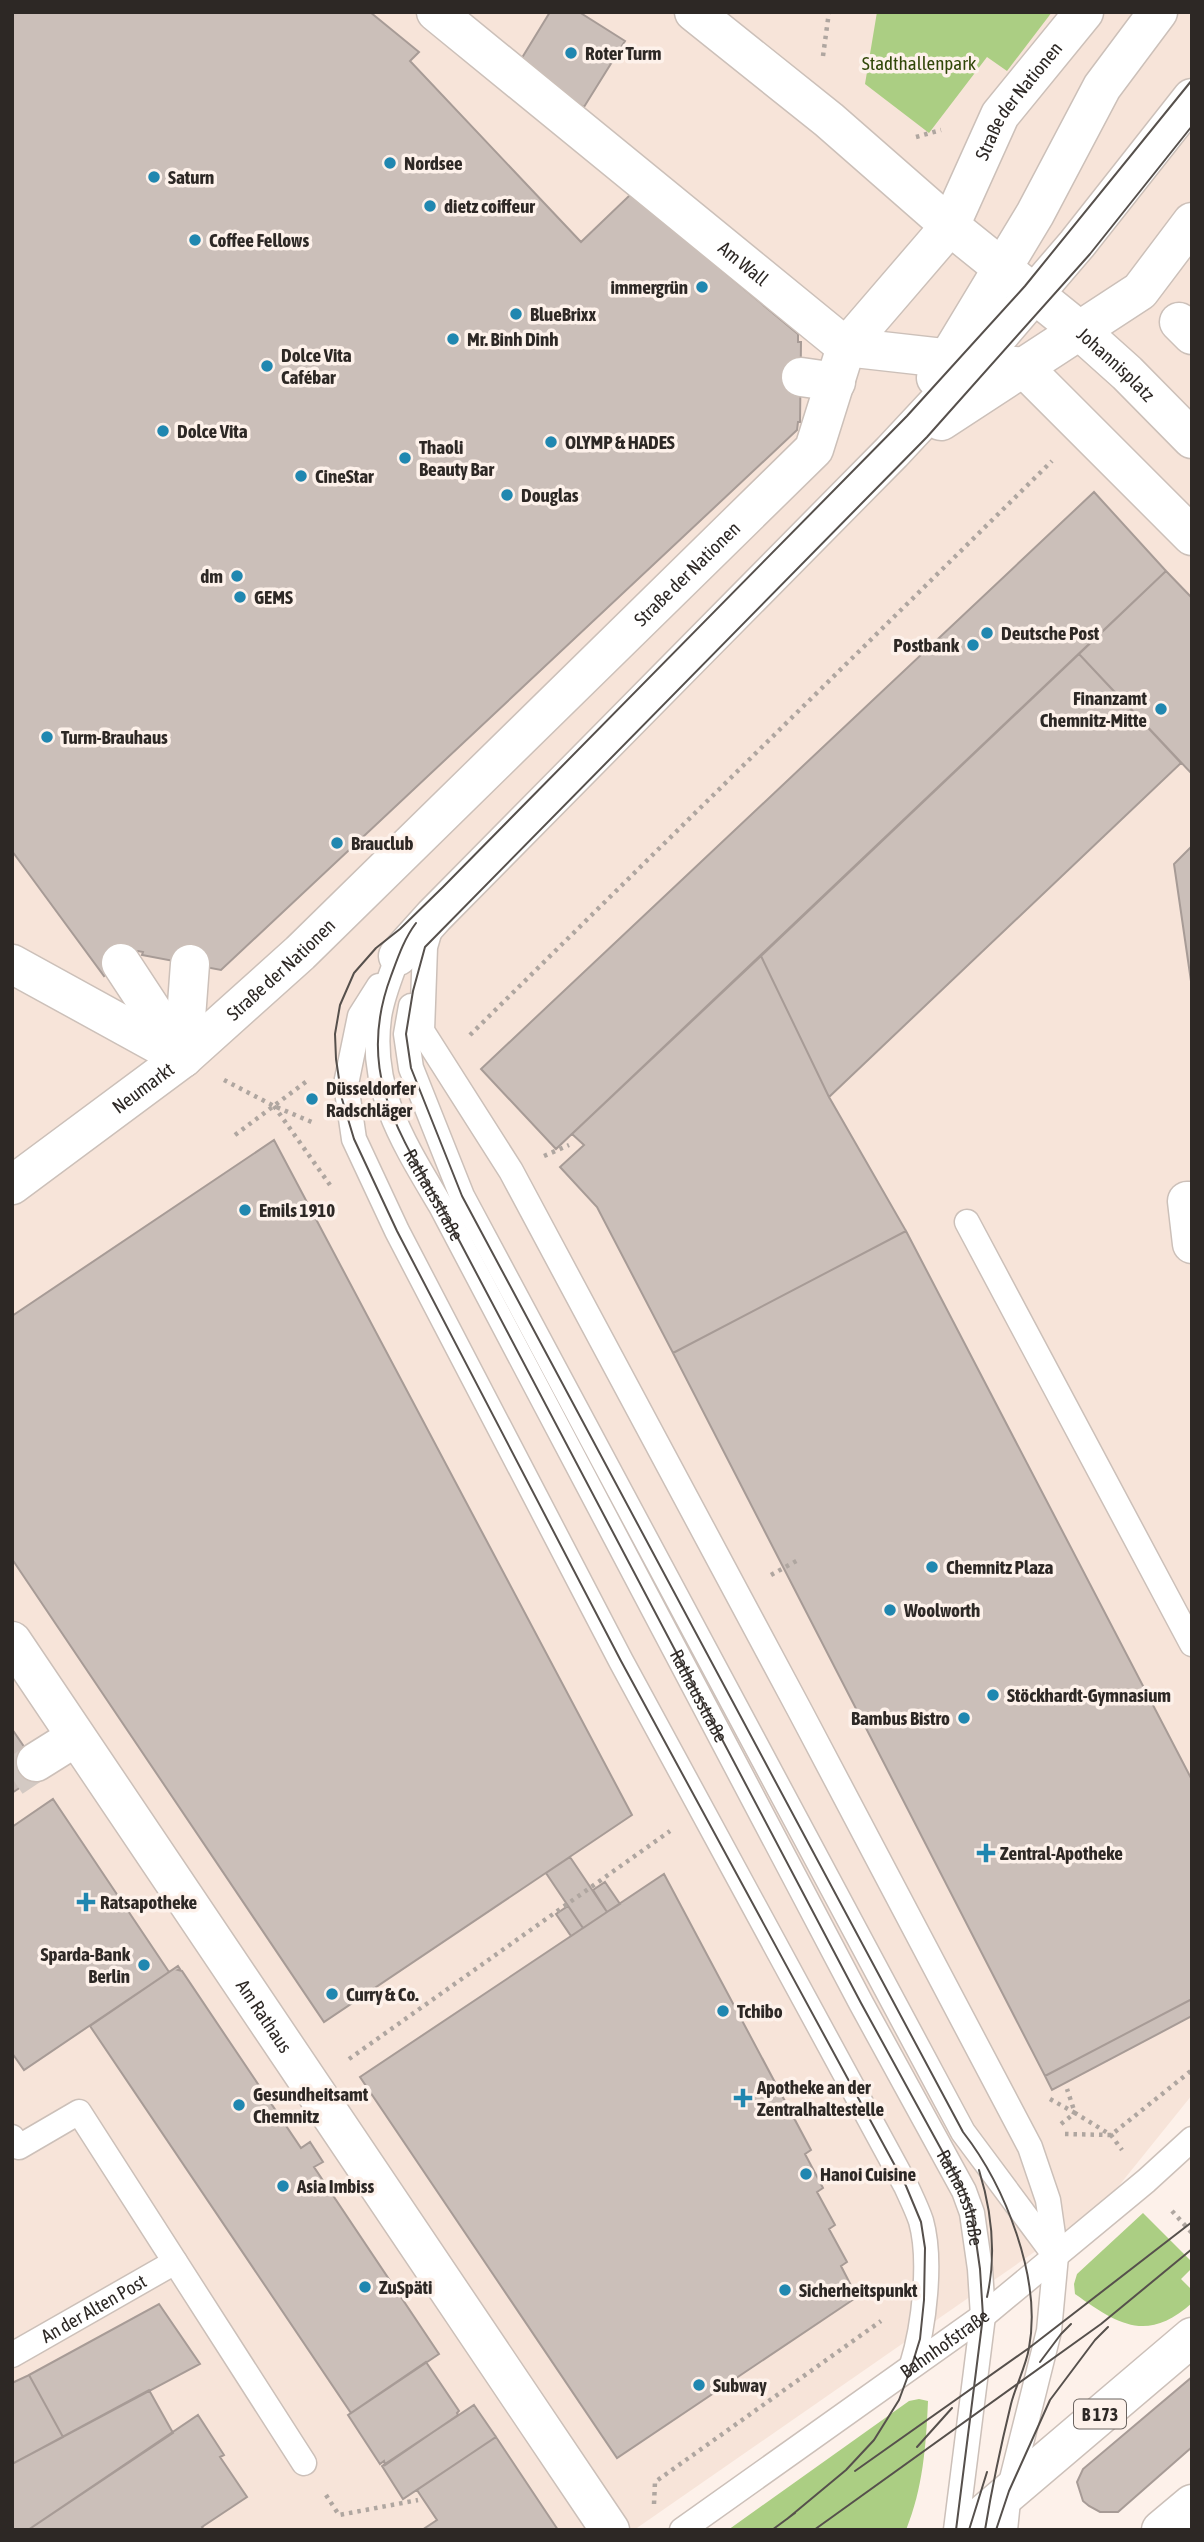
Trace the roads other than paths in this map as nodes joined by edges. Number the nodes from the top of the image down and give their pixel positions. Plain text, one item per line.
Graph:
1 (436, 12) edge
2 (694, 12) edge
3 (1084, 12) edge
4 (1158, 12) edge
5 (1192, 98) edge
6 (1192, 222) edge
7 (950, 226) junction
8 (1002, 269) junction
9 (1035, 295) junction
10 (1079, 330) junction
11 (962, 360) junction
12 (1023, 367) junction
13 (828, 369) junction
14 (1192, 439) edge
15 (892, 452) junction
16 (1192, 536) edge
17 (419, 940) junction
18 (121, 963) dead end
19 (12, 964) edge
20 (190, 964) dead end
21 (183, 1058) junction
22 (12, 1185) edge
23 (1192, 1201) edge
24 (967, 1222) dead end
25 (1192, 1244) edge
26 (12, 1641) edge
27 (1192, 1644) edge
28 (76, 1737) junction
29 (36, 1762) tunnel mouth
30 (12, 2137) edge
31 (1192, 2139) edge
32 (1056, 2256) junction
33 (175, 2262) junction
34 (983, 2316) junction
35 (1192, 2337) edge
36 (12, 2356) edge
37 (912, 2365) junction
38 (304, 2463) road end
39 (1009, 2491) junction
40 (1192, 2504) edge
41 (610, 2530) edge
42 (682, 2530) edge
43 (956, 2530) edge
44 (965, 2530) edge
45 (1005, 2530) edge
46 (1161, 2530) edge

1 - 13 street, Am Wall
2 - 7 street
3 - 7 street, Straße der Nationen
4 - 8 street
5 - 9 street
6 - 10 street
7 - 8 street
7 - 13 street, Straße der Nationen
8 - 9 street
8 - 11 street
9 - 10 street, Johannisplatz
9 - 11 street
10 - 12 street
10 - 14 street, Johannisplatz
11 - 12 street
11 - 13 street
11 - 15 street
12 - 15 street
12 - 16 street
13 - 21 street, Straße der Nationen
15 - 17 street
17 - 32 lane
17 - 32 lane, Rathausstraße
17 - 34 lane, Rathausstraße
17 - 37 lane
18 - 21 street
19 - 21 street, Neumarkt
20 - 21 street
21 - 22 street, Neumarkt
23 - 25 street
24 - 27 lane
26 - 28 street, Am Rathaus
28 - 29 street
28 - 41 street, Am Rathaus
30 - 33 lane
31 - 32 lane, Bahnhofstraße
32 - 34 lane, Bahnhofstraße
32 - 39 lane
33 - 36 lane, An der Alten Post
33 - 38 lane
34 - 37 lane, Bahnhofstraße
34 - 43 lane, Rathausstraße
35 - 39 street, B 173
37 - 42 lane, Bahnhofstraße
39 - 44 street, B 173
39 - 45 lane
40 - 46 street

